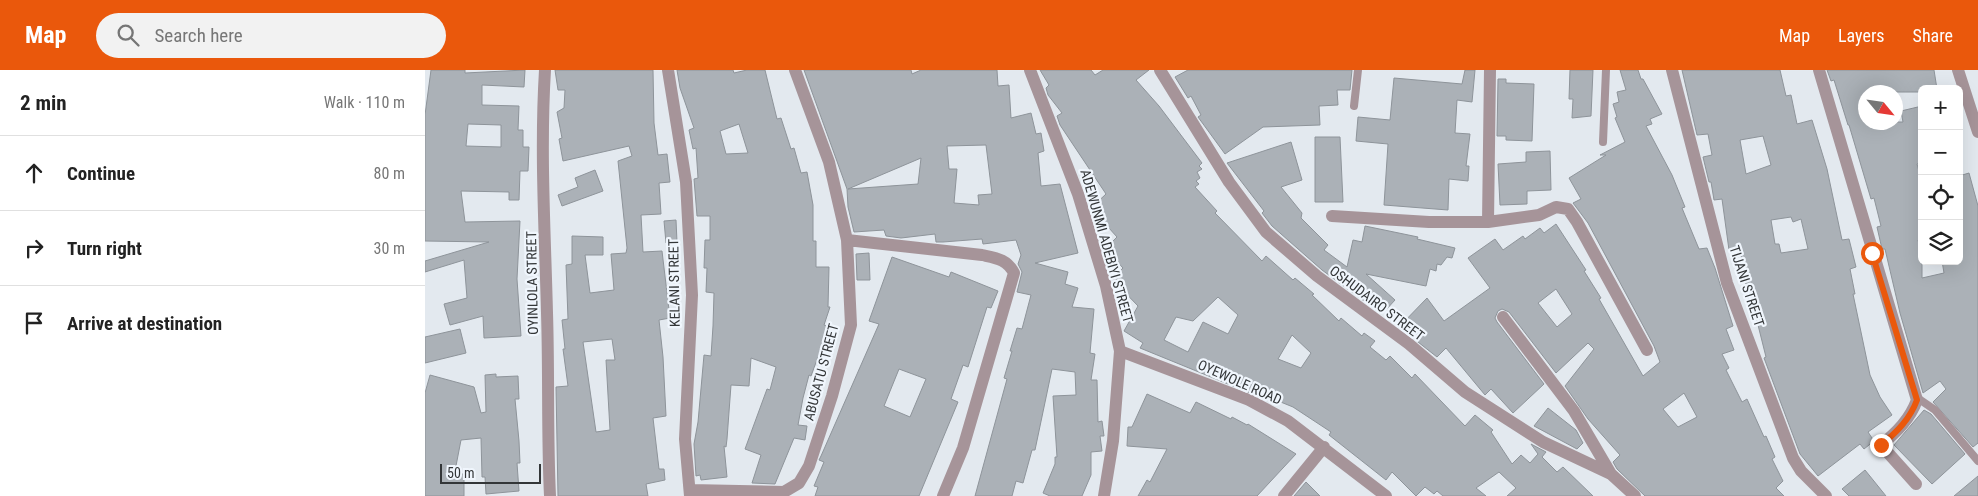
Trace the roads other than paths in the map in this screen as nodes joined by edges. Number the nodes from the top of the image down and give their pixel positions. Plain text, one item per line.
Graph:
1 (545, 70) edge
2 (668, 70) edge
3 (795, 70) edge
4 (1030, 70) edge
5 (1160, 70) edge
6 (1358, 70) edge
7 (1490, 70) edge
8 (1606, 70) edge
9 (1672, 70) edge
10 (1819, 70) edge
11 (1958, 70) edge
12 (1354, 106) dead end
13 (1978, 132) edge
14 (1603, 142) dead end
15 (1332, 216) dead end
16 (1488, 222) junction
17 (847, 240) junction
18 (1503, 317) dead end
19 (1647, 350) dead end
20 (1120, 351) junction
21 (1916, 397) junction
22 (1324, 447) junction
23 (1978, 461) edge
24 (1611, 474) junction
25 (1915, 484) dead end
26 (690, 493) edge
27 (550, 496) edge
28 (943, 496) edge
29 (1104, 496) edge
30 (1284, 496) edge
31 (1386, 496) edge
32 (1635, 496) edge
33 (1826, 496) edge

1 - 27 street, OYINLOLA STREET
2 - 26 street, KELANI STREET
3 - 17 street, ABUSATU STREET
4 - 20 street, ADEWUNMI ADEBIYI STREET
5 - 24 street, OSHUDAIRO STREET
6 - 12 lane
7 - 16 street
8 - 14 lane
9 - 33 street, TIJANI STREET
10 - 21 street
11 - 13 street
15 - 16 street
16 - 19 street
17 - 26 street, ABUSATU STREET
17 - 28 street
18 - 24 street
20 - 22 street, OYEWOLE ROAD
20 - 29 street, ADEWUNMI ADEBIYI STREET
21 - 23 lane
21 - 25 street
22 - 30 street
22 - 31 street, OYEWOLE ROAD
24 - 32 street, OSHUDAIRO STREET

